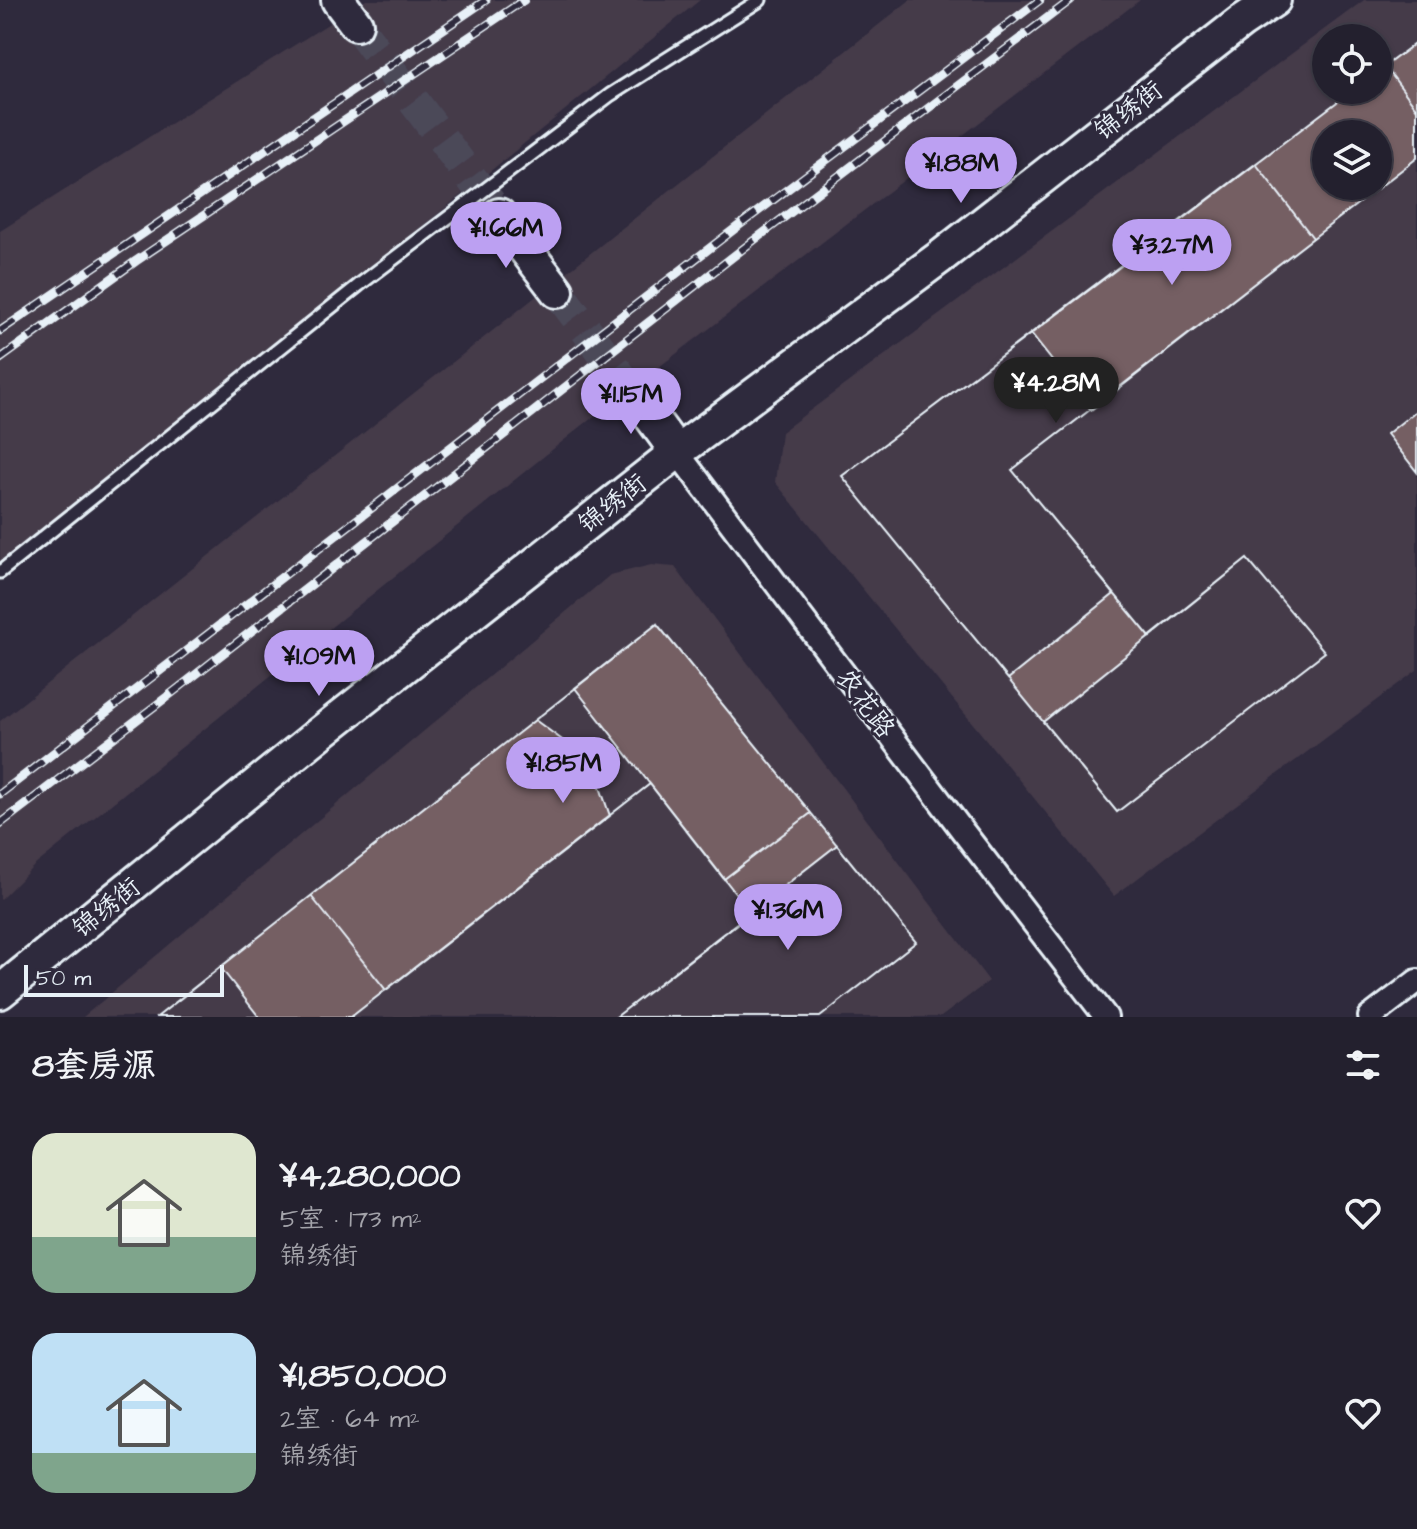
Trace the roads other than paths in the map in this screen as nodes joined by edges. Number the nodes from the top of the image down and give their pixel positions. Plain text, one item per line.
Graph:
1 (760, 0) edge
2 (1274, 0) edge
3 (499, 215) tunnel mouth
4 (557, 291) tunnel mouth
5 (629, 387) tunnel mouth
6 (677, 452) junction
7 (0, 572) edge
8 (1417, 981) edge
9 (0, 992) edge
10 (1106, 1017) edge
11 (1370, 1017) edge

1 - 7 lane
2 - 6 street, 锦绣街
3 - 4 street
5 - 6 street, 农花路
6 - 9 street, 锦绣街
6 - 10 street, 农花路
8 - 11 street

